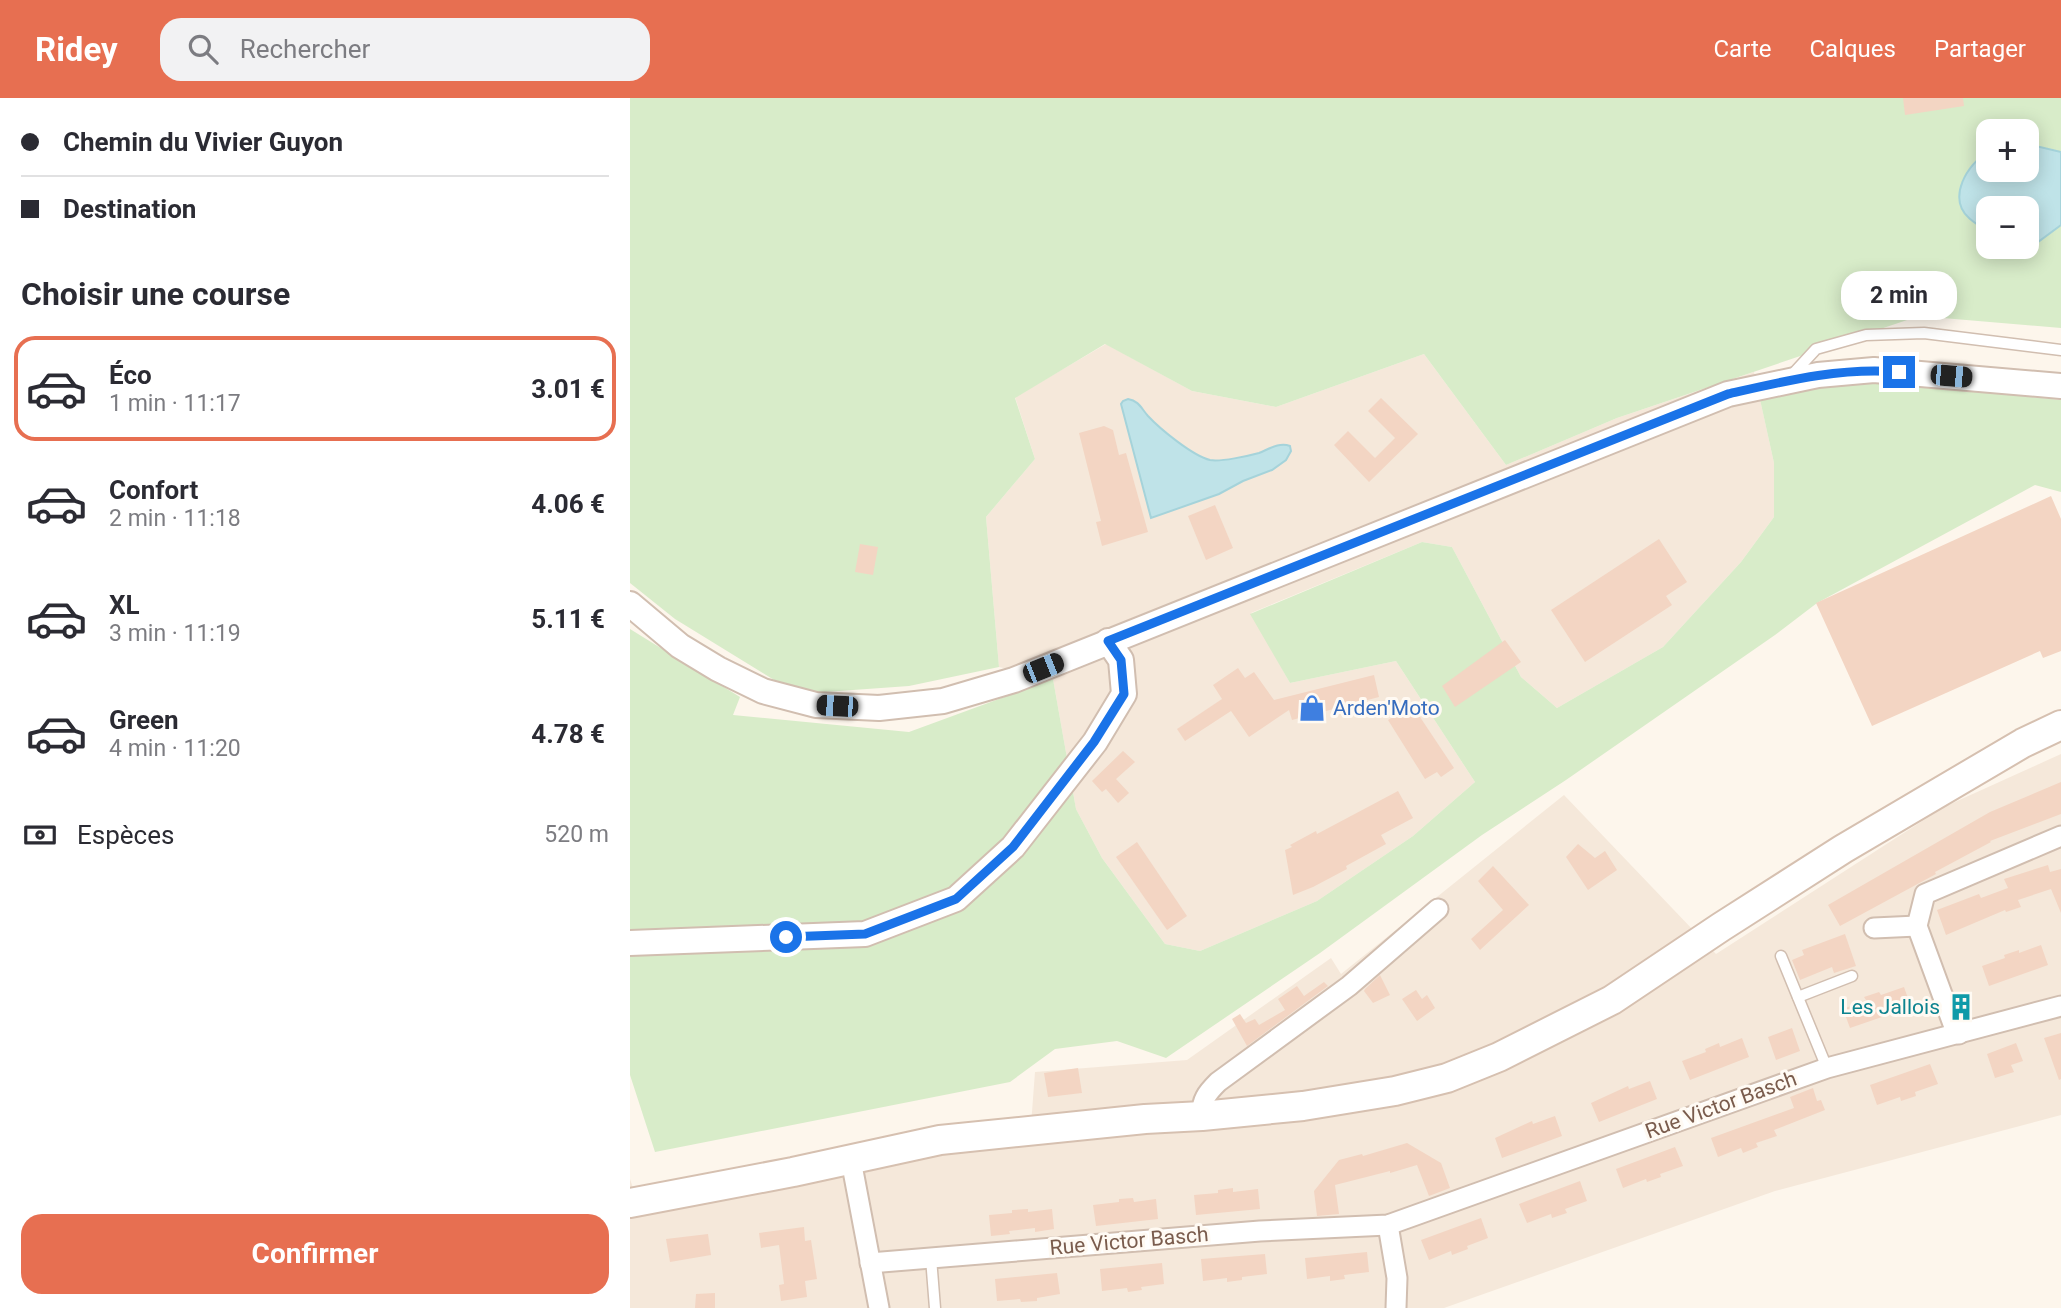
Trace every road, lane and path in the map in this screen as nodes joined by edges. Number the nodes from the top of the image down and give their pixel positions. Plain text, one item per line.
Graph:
1 (2061, 350) edge
2 (1786, 381) junction
3 (2061, 386) edge
4 (630, 604) edge
5 (1108, 641) junction
6 (2061, 725) edge
7 (2061, 836) edge
8 (1438, 909) dead end
9 (1917, 926) junction
10 (1874, 928) dead end
11 (630, 943) edge
12 (1781, 956) dead end
13 (1852, 976) dead end
14 (1798, 997) junction
15 (2061, 1006) edge
16 (1959, 1034) junction
17 (1827, 1068) junction
18 (1202, 1116) junction
19 (851, 1160) junction
20 (630, 1203) edge
21 (1388, 1225) junction
22 (931, 1258) junction
23 (870, 1263) junction
24 (879, 1308) edge
25 (935, 1308) edge
26 (1396, 1308) edge

1 - 2 lane
2 - 3 street
2 - 5 street
4 - 5 street
5 - 11 street
6 - 18 main road
7 - 9 street
8 - 18 street
9 - 10 street
9 - 16 street
12 - 14 lane
13 - 14 lane
14 - 17 lane
15 - 16 street, Rue Victor Basch
16 - 17 street, Rue Victor Basch
17 - 21 street, Rue Victor Basch
18 - 19 main road
19 - 20 main road
19 - 23 street
21 - 22 street, Rue Victor Basch
21 - 26 street
22 - 23 street, Rue Victor Basch
22 - 25 lane
23 - 24 street

